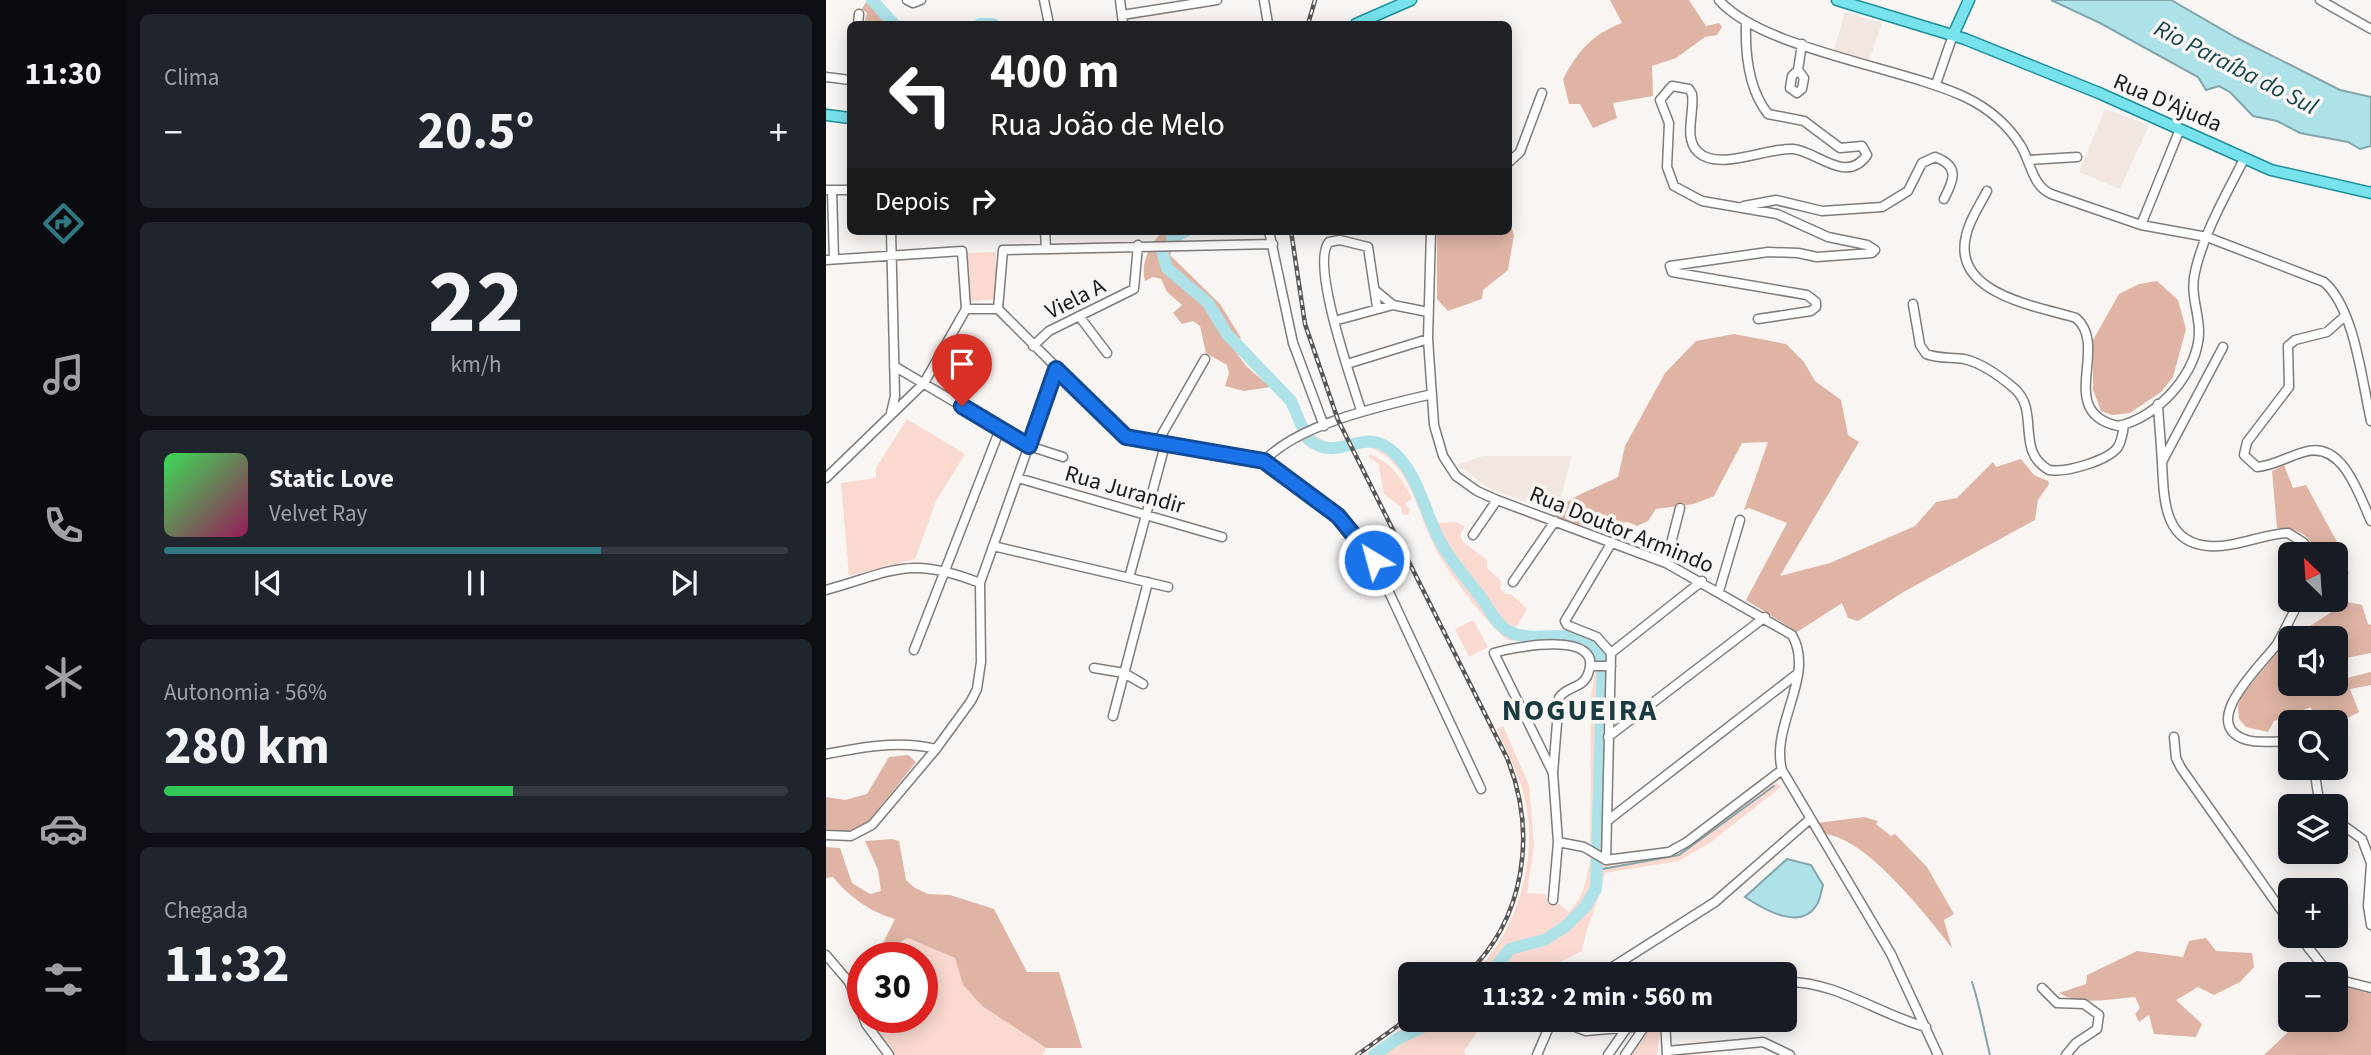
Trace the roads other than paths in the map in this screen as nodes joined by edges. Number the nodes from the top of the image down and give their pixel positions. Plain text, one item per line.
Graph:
1 (1044, 0) edge
2 (1119, 0) edge
3 (1217, 0) edge
4 (1264, 0) edge
5 (1411, 0) edge
6 (1719, 0) edge
7 (1837, 0) edge
8 (1969, 0) edge
9 (2320, 0) edge
10 (859, 14) dead end
11 (1123, 20) edge
12 (858, 21) edge
13 (1048, 21) edge
14 (1268, 21) edge
15 (1363, 21) edge
16 (1746, 23) junction
17 (2371, 29) edge
18 (1953, 35) junction
19 (1801, 44) junction
20 (1798, 70) dead end
21 (826, 77) edge
22 (847, 80) edge
23 (1936, 85) junction
24 (1542, 93) dead end
25 (826, 115) edge
26 (847, 118) edge
27 (2180, 129) junction
28 (2077, 157) dead end
29 (1512, 159) edge
30 (2244, 159) junction
31 (2028, 160) junction
32 (829, 190) edge
33 (847, 190) edge
34 (1987, 191) dead end
35 (2371, 193) edge
36 (1944, 199) dead end
37 (1737, 208) junction
38 (2141, 225) junction
39 (891, 235) edge
40 (1045, 235) edge
41 (1270, 235) edge
42 (1431, 235) edge
43 (2207, 237) junction
44 (1273, 243) junction
45 (1138, 245) junction
46 (1046, 248) junction
47 (892, 254) junction
48 (830, 259) edge
49 (1376, 291) junction
50 (1393, 304) junction
51 (1913, 304) dead end
52 (1000, 305) junction
53 (1377, 307) junction
54 (966, 309) junction
55 (1428, 312) junction
56 (1079, 316) junction
57 (2345, 316) junction
58 (1758, 319) dead end
59 (1335, 321) junction
60 (1428, 339) junction
61 (1033, 346) junction
62 (2223, 347) dead end
63 (1107, 353) dead end
64 (1205, 359) dead end
65 (1347, 364) junction
66 (894, 366) junction
67 (1056, 369) junction
68 (923, 383) junction
69 (1432, 394) junction
70 (895, 396) junction
71 (905, 401) junction
72 (2158, 404) junction
73 (1361, 410) junction
74 (890, 416) junction
75 (2371, 421) edge
76 (2121, 425) junction
77 (1321, 428) junction
78 (1000, 429) junction
79 (1161, 444) junction
80 (1029, 446) junction
81 (1063, 457) dead end
82 (1264, 461) junction
83 (2162, 462) junction
84 (826, 478) edge
85 (1018, 478) junction
86 (1497, 500) junction
87 (1681, 508) dead end
88 (1146, 515) junction
89 (1740, 520) dead end
90 (1555, 521) junction
91 (2371, 521) edge
92 (1472, 535) dead end
93 (1222, 537) dead end
94 (1612, 542) junction
95 (2302, 542) edge
96 (993, 546) junction
97 (1666, 563) junction
98 (946, 569) junction
99 (1129, 578) junction
100 (1702, 581) junction
101 (1148, 582) junction
102 (1513, 582) dead end
103 (980, 583) junction
104 (1168, 587) dead end
105 (826, 590) edge
106 (1719, 591) junction
107 (2293, 612) edge
108 (1765, 617) junction
109 (914, 650) dead end
110 (1611, 653) junction
111 (1592, 666) junction
112 (1609, 666) junction
113 (1094, 668) dead end
114 (1124, 673) junction
115 (1797, 674) junction
116 (1143, 684) dead end
117 (1113, 716) dead end
118 (1608, 737) junction
119 (2174, 737) dead end
120 (2278, 741) edge
121 (936, 749) junction
122 (826, 754) edge
123 (1782, 770) junction
124 (1553, 773) junction
125 (1481, 789) dead end
126 (1809, 820) junction
127 (1606, 821) junction
128 (2348, 829) edge
129 (826, 835) edge
130 (1558, 842) junction
131 (1603, 859) junction
132 (2371, 863) edge
133 (1553, 900) dead end
134 (2278, 906) edge
135 (2371, 925) edge
136 (2309, 948) edge
137 (826, 955) edge
138 (1620, 962) edge
139 (2320, 962) edge
140 (2348, 982) edge
141 (1797, 983) edge
142 (2042, 988) dead end
143 (2371, 988) edge
144 (1926, 1027) junction
145 (1547, 1032) edge
146 (1624, 1032) edge
147 (1640, 1032) edge
148 (1666, 1032) edge
149 (1763, 1042) junction
150 (1667, 1053) edge
151 (889, 1055) edge
152 (1537, 1055) edge
153 (1608, 1055) edge
154 (1625, 1055) edge
155 (1768, 1055) edge
156 (1790, 1055) edge
157 (1938, 1055) edge
158 (2066, 1055) edge

1 - 13 street
2 - 11 street
3 - 11 street
4 - 14 street
5 - 15 main road
6 - 16 street
7 - 18 main road, Rua D'Ajuda
8 - 18 main road
9 - 17 street
10 - 12 street
16 - 19 street
16 - 37 street
18 - 23 street
18 - 27 main road, Rua D'Ajuda
19 - 20 street
19 - 23 street
21 - 22 street
23 - 31 street
24 - 29 street
25 - 26 main road
27 - 30 main road, Rua D'Ajuda
27 - 38 street
28 - 31 street
30 - 35 main road, Rua D'Ajuda
30 - 43 street
31 - 38 street
32 - 33 street
32 - 48 street
34 - 76 street
36 - 37 street
37 - 58 street
38 - 43 street
39 - 47 street
40 - 46 street
41 - 44 street
42 - 55 street, Rua Doutor Armindo
43 - 57 street
43 - 72 street
44 - 45 street
44 - 77 street
45 - 46 street
45 - 56 street, Viela A
46 - 52 street
47 - 48 street
47 - 54 street
47 - 66 street
49 - 50 street
49 - 53 street
49 - 59 street
50 - 53 street
50 - 55 street
51 - 76 street
52 - 54 street
52 - 61 street
53 - 59 street
54 - 68 street
55 - 60 street, Rua Doutor Armindo
56 - 61 street, Viela A
56 - 63 street
57 - 75 street
57 - 91 street
59 - 65 street
60 - 65 street
60 - 69 street, Rua Doutor Armindo
61 - 67 street
62 - 83 street
64 - 79 street
65 - 73 street
66 - 68 street
66 - 70 street
67 - 79 street
67 - 80 street
68 - 71 street
68 - 78 street
69 - 73 street
69 - 86 street, Rua Doutor Armindo
70 - 71 street
70 - 74 street
71 - 74 street
72 - 76 street
72 - 83 street
73 - 77 street
74 - 84 street
77 - 82 street
78 - 80 street
78 - 98 street
79 - 82 street
79 - 88 street
80 - 81 street
80 - 85 street
82 - 125 street
83 - 95 street
85 - 88 street, Rua Jurandir
85 - 96 street
86 - 90 street, Rua Doutor Armindo
86 - 92 street
87 - 97 street
88 - 93 street, Rua Jurandir
88 - 99 street
89 - 106 street
90 - 94 street, Rua Doutor Armindo
90 - 102 street
94 - 97 street, Rua Doutor Armindo
94 - 110 street
96 - 99 street
96 - 103 street
97 - 100 street, Rua Doutor Armindo
98 - 103 street
98 - 105 street
98 - 109 street
99 - 101 street
100 - 106 street, Rua Doutor Armindo
100 - 110 street
101 - 104 street
101 - 114 street
103 - 121 street
106 - 108 street, Rua Doutor Armindo
107 - 120 street
108 - 115 street, Rua Doutor Armindo
108 - 118 street
110 - 112 street
111 - 112 street
111 - 124 street
111 - 124 street
112 - 118 street
113 - 114 street
114 - 116 street
114 - 117 street
115 - 123 street, Rua Doutor Armindo
115 - 127 street
118 - 127 street
119 - 134 street
121 - 122 street
121 - 129 street
123 - 126 street, Rua Doutor Armindo
123 - 131 street
124 - 130 street
126 - 138 street
126 - 144 street, Rua Doutor Armindo
127 - 131 street
128 - 132 street
130 - 131 street
130 - 133 street
132 - 135 street
136 - 139 street
137 - 151 street
140 - 143 street
141 - 144 street
142 - 158 street
144 - 157 street, Rua Doutor Armindo
145 - 152 street
146 - 153 street
147 - 154 street
148 - 150 street
149 - 150 street
149 - 155 street
149 - 156 street

